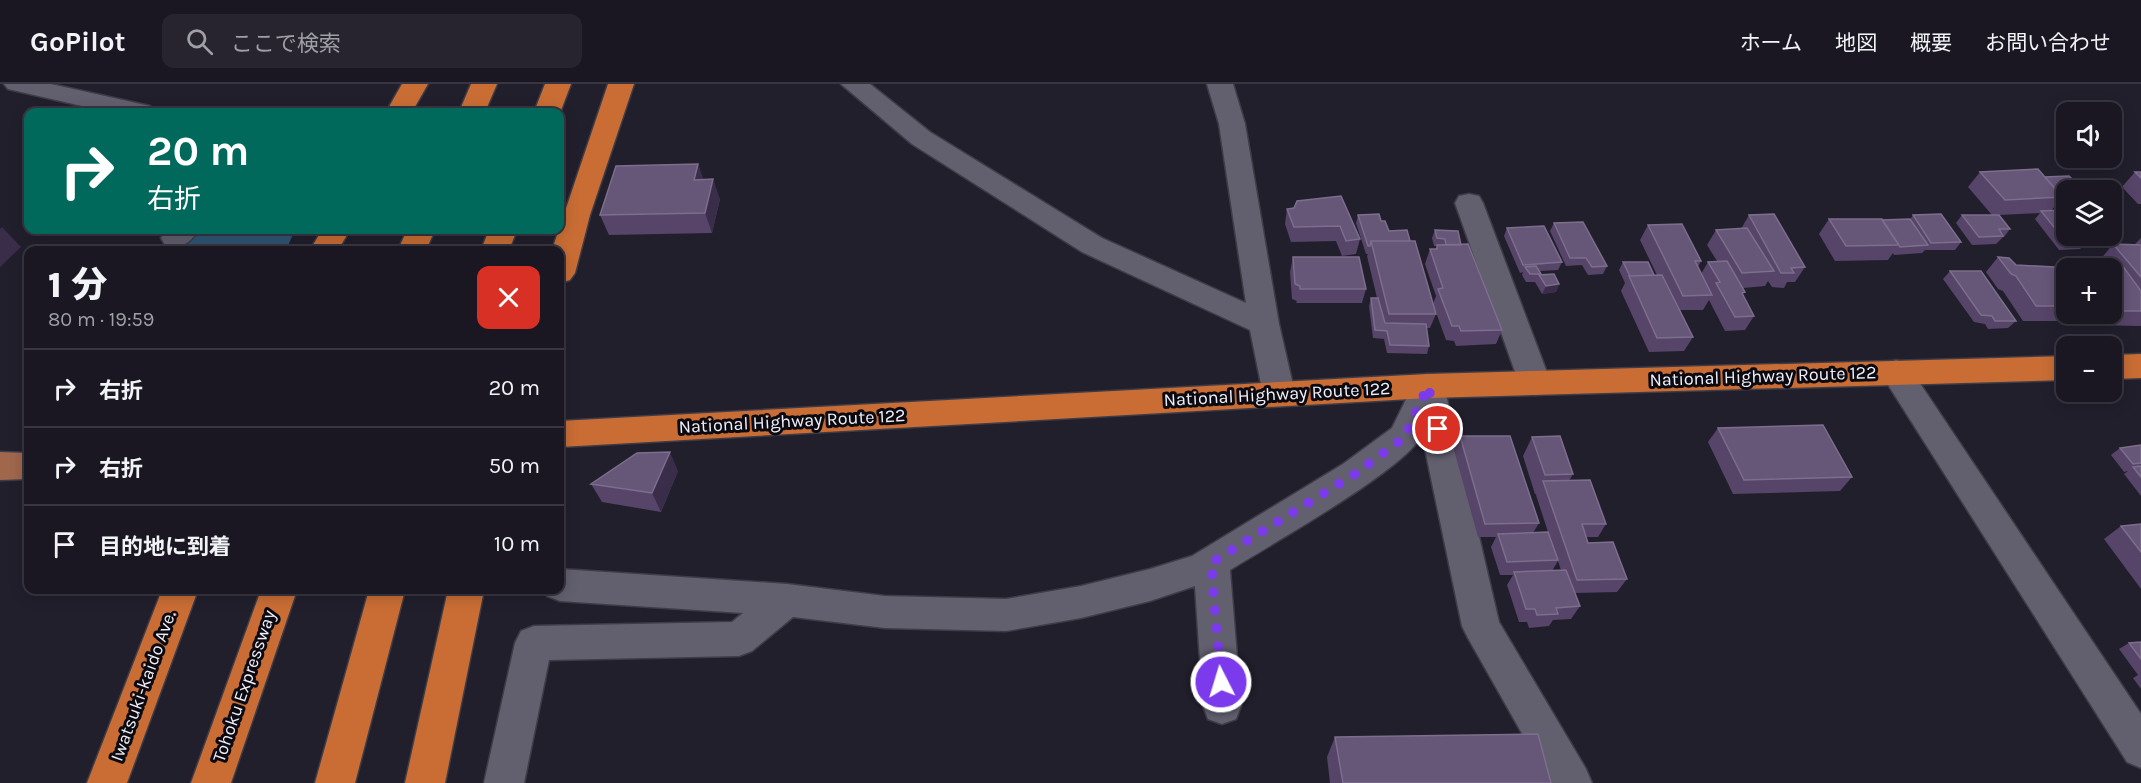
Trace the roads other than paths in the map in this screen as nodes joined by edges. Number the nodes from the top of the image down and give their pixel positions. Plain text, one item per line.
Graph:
1 (17, 84) edge
2 (415, 84) edge
3 (484, 84) edge
4 (558, 84) edge
5 (621, 84) edge
6 (854, 84) edge
7 (1220, 84) edge
8 (74, 106) edge
9 (96, 108) edge
10 (401, 108) edge
11 (474, 108) edge
12 (549, 108) edge
13 (1469, 203) dead end
14 (564, 258) edge
15 (1264, 324) junction
16 (2141, 366) edge
17 (2122, 367) edge
18 (2056, 368) edge
19 (1896, 372) junction
20 (1535, 383) junction
21 (1428, 386) junction
22 (1280, 394) junction
23 (564, 434) edge
24 (0, 466) edge
25 (24, 466) edge
26 (1211, 563) junction
27 (564, 585) edge
28 (178, 594) edge
29 (278, 594) edge
30 (386, 594) edge
31 (465, 594) edge
32 (787, 600) junction
33 (1222, 706) dead end
34 (2141, 749) edge
35 (107, 783) edge
36 (210, 783) edge
37 (335, 783) edge
38 (424, 783) edge
39 (504, 783) edge
40 (1572, 783) edge

1 - 8 street
2 - 10 highway
3 - 11 highway
4 - 12 highway
5 - 14 highway
6 - 15 street
7 - 15 street
8 - 9 street
13 - 20 street
15 - 22 street
16 - 17 highway
18 - 19 highway, National Highway Route 122
19 - 20 highway, National Highway Route 122
19 - 34 street
20 - 21 highway, National Highway Route 122
21 - 22 highway, National Highway Route 122
21 - 26 street
21 - 40 street
22 - 23 highway, National Highway Route 122
24 - 25 main road
26 - 32 street
26 - 33 street
27 - 32 street
28 - 35 highway, Iwatsuki-kaido Ave.
29 - 36 highway, Tohoku Expressway
30 - 37 highway
31 - 38 highway
32 - 39 street

